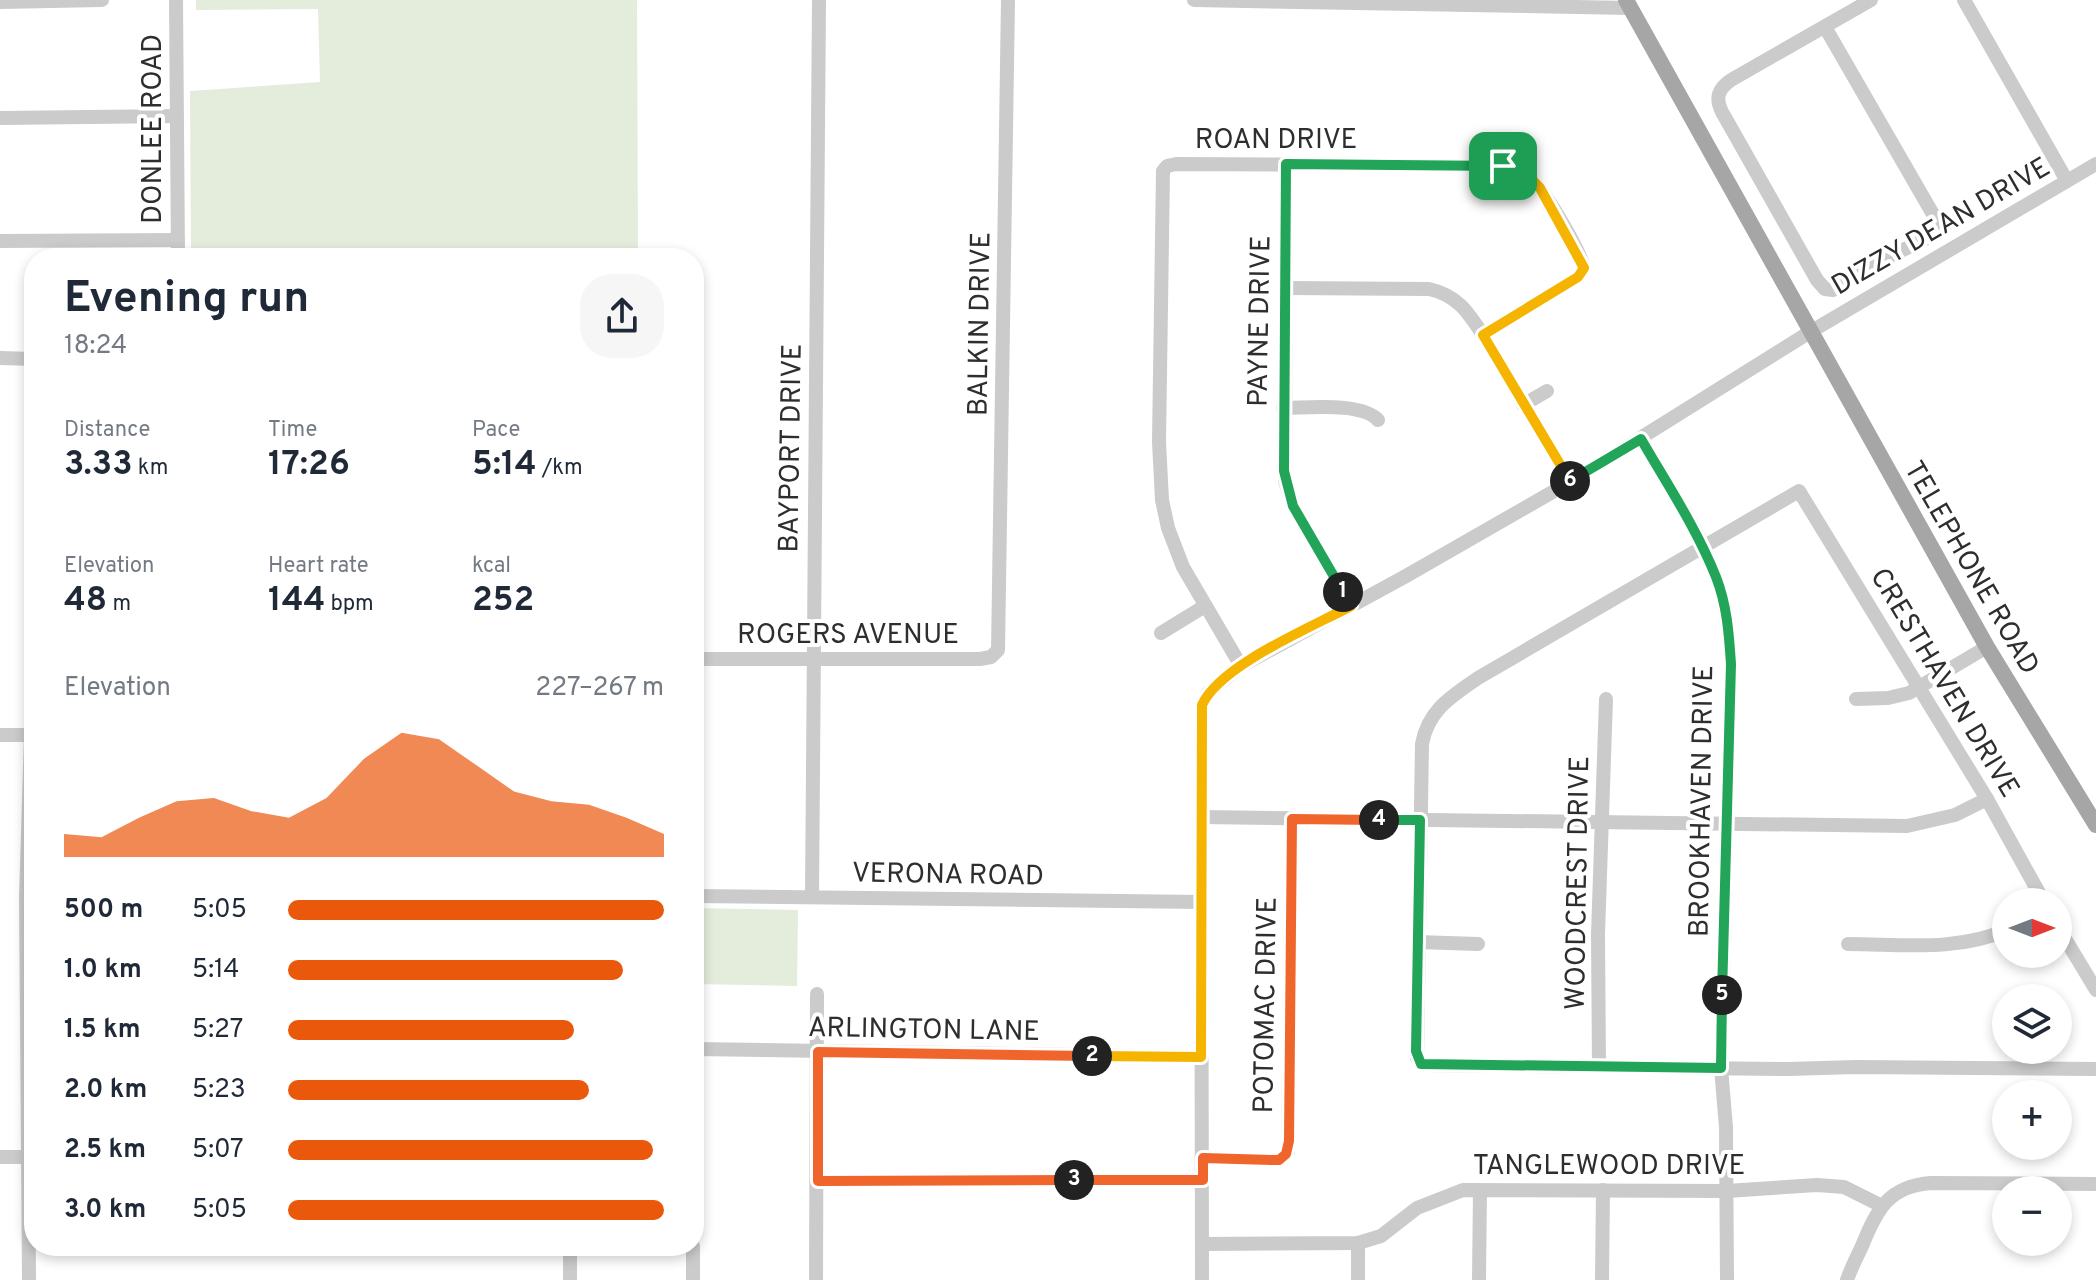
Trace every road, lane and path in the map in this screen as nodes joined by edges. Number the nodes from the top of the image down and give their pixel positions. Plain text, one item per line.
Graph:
1 (41, 0) edge
2 (102, 0) edge
3 (176, 0) edge
4 (819, 0) edge
5 (1008, 0) edge
6 (1194, 0) edge
7 (1871, 0) edge
8 (1964, 0) edge
9 (0, 2) edge
10 (1628, 4) edge
11 (1825, 27) junction
12 (177, 116) junction
13 (0, 118) edge
14 (1286, 164) junction
15 (2096, 164) edge
16 (2067, 181) junction
17 (178, 240) junction
18 (0, 241) edge
19 (178, 248) edge
20 (1285, 288) junction
21 (1810, 332) junction
22 (1483, 335) junction
23 (0, 358) edge
24 (24, 359) edge
25 (1547, 391) dead end
26 (1523, 405) junction
27 (1283, 408) junction
28 (1378, 420) dead end
29 (1641, 439) junction
30 (1570, 482) junction
31 (1702, 546) junction
32 (1205, 606) junction
33 (1351, 606) junction
34 (1161, 633) dead end
35 (1987, 647) junction
36 (998, 650) joint
37 (704, 659) edge
38 (812, 660) junction
39 (1241, 666) junction
40 (1920, 687) junction
41 (1606, 699) dead end
42 (1856, 699) dead end
43 (0, 735) edge
44 (24, 735) edge
45 (1987, 799) junction
46 (1201, 817) junction
47 (1292, 819) junction
48 (1420, 820) junction
49 (1603, 822) junction
50 (1727, 824) junction
51 (2096, 825) edge
52 (2036, 888) edge
53 (704, 896) edge
54 (812, 897) junction
55 (1201, 902) junction
56 (1992, 935) edge
57 (1417, 942) junction
58 (1478, 944) dead end
59 (1848, 944) dead end
60 (2072, 950) edge
61 (2096, 990) edge
62 (817, 994) dead end
63 (704, 1049) edge
64 (818, 1052) junction
65 (1201, 1057) junction
66 (1599, 1067) junction
67 (1721, 1068) junction
68 (2096, 1069) edge
69 (0, 1157) edge
70 (24, 1157) edge
71 (1203, 1158) junction
72 (1203, 1180) junction
73 (818, 1181) junction
74 (2096, 1184) edge
75 (1480, 1190) junction
76 (1603, 1190) junction
77 (1727, 1191) junction
78 (1882, 1206) junction
79 (1358, 1243) junction
80 (1202, 1244) junction
81 (29, 1256) edge
82 (570, 1256) edge
83 (693, 1256) edge
84 (29, 1280) edge
85 (570, 1280) edge
86 (693, 1280) edge
87 (816, 1280) edge
88 (1202, 1280) edge
89 (1358, 1280) edge
90 (1479, 1280) edge
91 (1602, 1280) edge
92 (1727, 1280) edge
93 (1847, 1280) edge

1 - 2 street
1 - 9 street
3 - 12 street, DONLEE ROAD
4 - 38 street, BAYPORT DRIVE
5 - 36 street, BALKIN DRIVE
6 - 10 street
7 - 11 street
8 - 16 street
10 - 21 main road, TELEPHONE ROAD
11 - 11 street
12 - 13 street
12 - 17 street, DONLEE ROAD
14 - 20 street, PAYNE DRIVE
14 - 22 street, ROAN DRIVE
14 - 32 street, ROAN DRIVE
15 - 16 street, DIZZY DEAN DRIVE
16 - 21 street, DIZZY DEAN DRIVE
17 - 18 street
17 - 19 street, DONLEE ROAD
20 - 22 street
20 - 27 street, PAYNE DRIVE
21 - 29 street, DIZZY DEAN DRIVE
21 - 35 main road, TELEPHONE ROAD
22 - 26 street
23 - 24 street
25 - 26 street
26 - 30 street
27 - 28 street
27 - 33 street, PAYNE DRIVE
29 - 30 street, DIZZY DEAN DRIVE
29 - 31 street, BROOKHAVEN DRIVE
30 - 33 street, DIZZY DEAN DRIVE
31 - 40 street, CRESTHAVEN DRIVE
31 - 48 street
31 - 50 street, BROOKHAVEN DRIVE
32 - 34 street
32 - 39 street, ROAN DRIVE
33 - 39 street, DIZZY DEAN DRIVE
35 - 40 street
35 - 51 main road, TELEPHONE ROAD
36 - 38 street, ROGERS AVENUE
37 - 38 street, ROGERS AVENUE
38 - 54 street, BAYPORT DRIVE
39 - 46 street, DIZZY DEAN DRIVE
40 - 42 street
40 - 45 street, CRESTHAVEN DRIVE
41 - 49 street, WOODCREST DRIVE
43 - 44 street
45 - 50 street
45 - 52 street, CRESTHAVEN DRIVE
46 - 47 street
46 - 55 street, DIZZY DEAN DRIVE
47 - 48 street
47 - 71 street, POTOMAC DRIVE
48 - 49 street
48 - 57 street
49 - 50 street
49 - 66 street, WOODCREST DRIVE
50 - 67 street, BROOKHAVEN DRIVE
53 - 54 street, VERONA ROAD
54 - 55 street, VERONA ROAD
55 - 65 street, DIZZY DEAN DRIVE
56 - 59 street
57 - 58 street
57 - 66 street
60 - 61 street
62 - 64 street
63 - 64 street, ARLINGTON LANE
64 - 65 street, ARLINGTON LANE
64 - 73 street
65 - 71 street, DIZZY DEAN DRIVE
66 - 67 street
67 - 68 street
67 - 77 street, BROOKHAVEN DRIVE
69 - 70 street
71 - 72 street, DIZZY DEAN DRIVE
72 - 73 street
72 - 80 street, DIZZY DEAN DRIVE
73 - 87 street
74 - 78 street
75 - 76 street, TANGLEWOOD DRIVE
75 - 79 street, TANGLEWOOD DRIVE
75 - 90 street
76 - 77 street, TANGLEWOOD DRIVE
76 - 91 street
77 - 78 street, TANGLEWOOD DRIVE
77 - 92 street, BROOKHAVEN DRIVE
78 - 93 street
79 - 80 street, TANGLEWOOD DRIVE
79 - 89 street
80 - 88 street, DIZZY DEAN DRIVE
81 - 84 street
82 - 85 street
83 - 86 street

